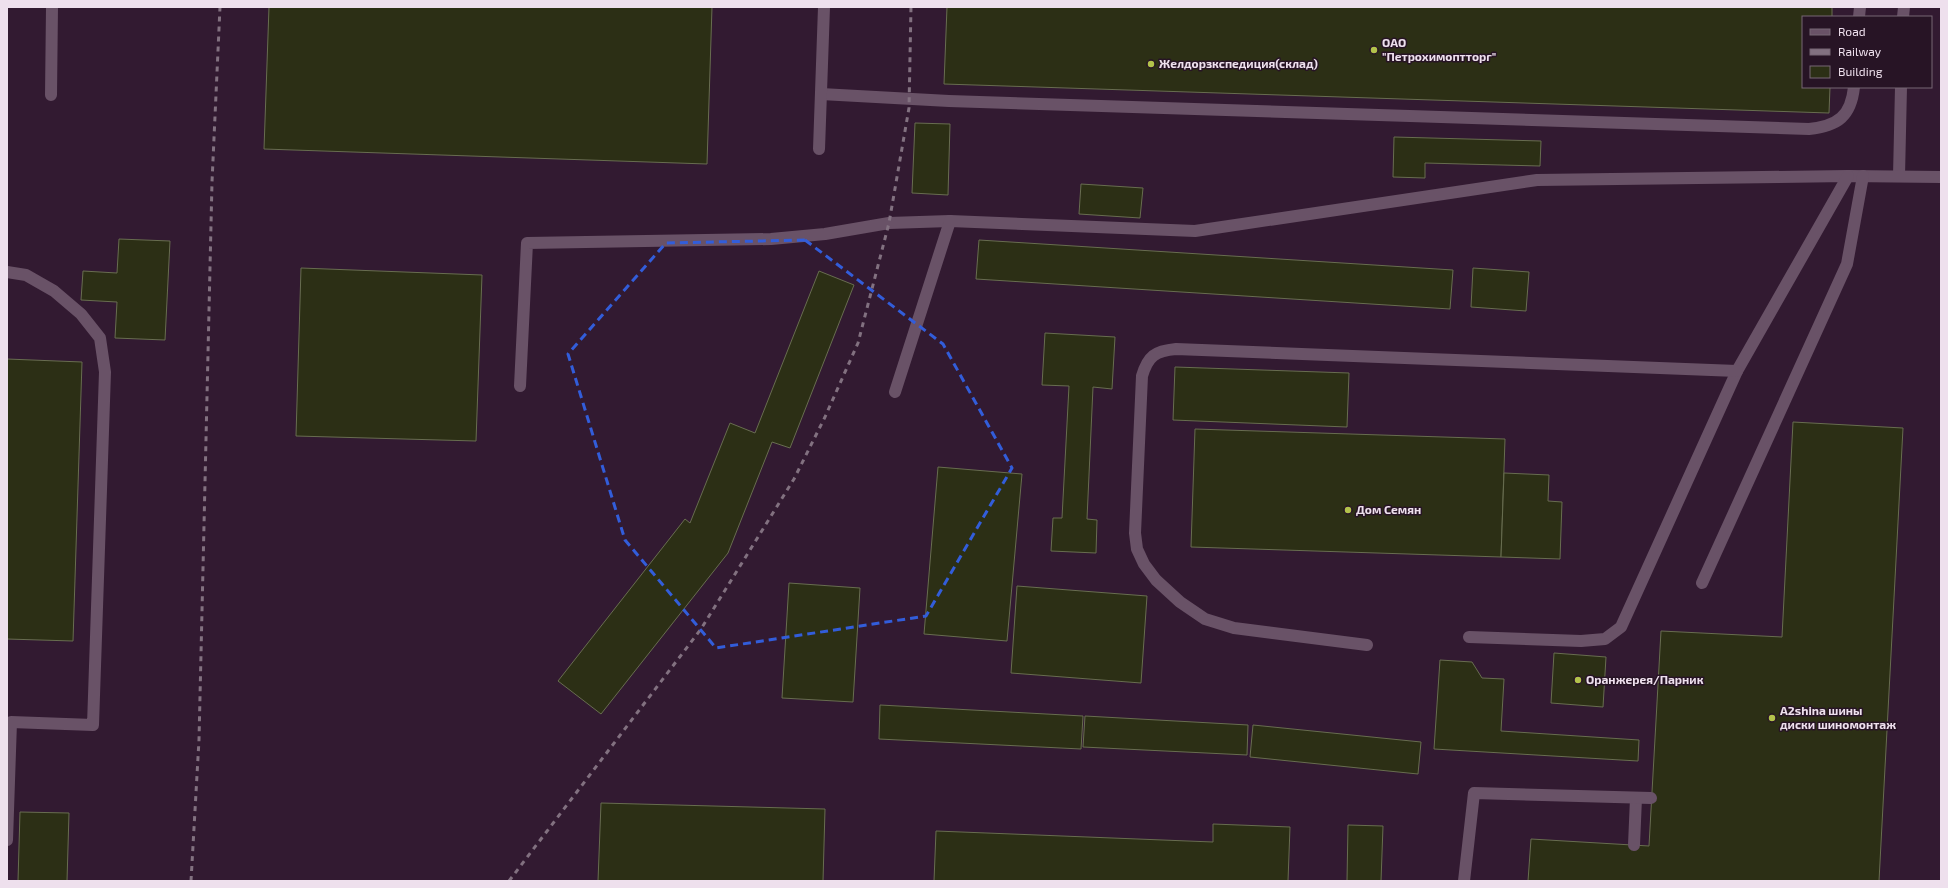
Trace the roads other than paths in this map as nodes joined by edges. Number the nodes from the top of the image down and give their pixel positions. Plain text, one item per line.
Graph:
1 (52, 7) edge
2 (824, 7) edge
3 (1854, 88) edge
4 (1901, 88) edge
5 (821, 94) junction
6 (51, 95) dead end
7 (819, 150) dead end
8 (1848, 176) junction
9 (1863, 176) junction
10 (1899, 176) junction
11 (1941, 178) edge
12 (950, 221) junction
13 (7, 272) edge
14 (1737, 371) junction
15 (520, 386) dead end
16 (895, 392) dead end
17 (1702, 583) dead end
18 (1468, 637) dead end
19 (1367, 645) dead end
20 (9, 721) edge
21 (1636, 798) junction
22 (1652, 798) dead end
23 (7, 840) edge
24 (1634, 845) dead end
25 (1464, 881) edge

1 - 6 lane
2 - 5 lane
3 - 5 lane
4 - 10 lane
5 - 7 lane
8 - 9 lane
8 - 12 lane
8 - 14 lane
9 - 10 lane
9 - 17 lane
10 - 11 lane
12 - 15 lane
12 - 16 lane
13 - 20 lane
14 - 18 lane
14 - 19 lane
20 - 23 lane
21 - 22 lane
21 - 24 lane
21 - 25 lane

